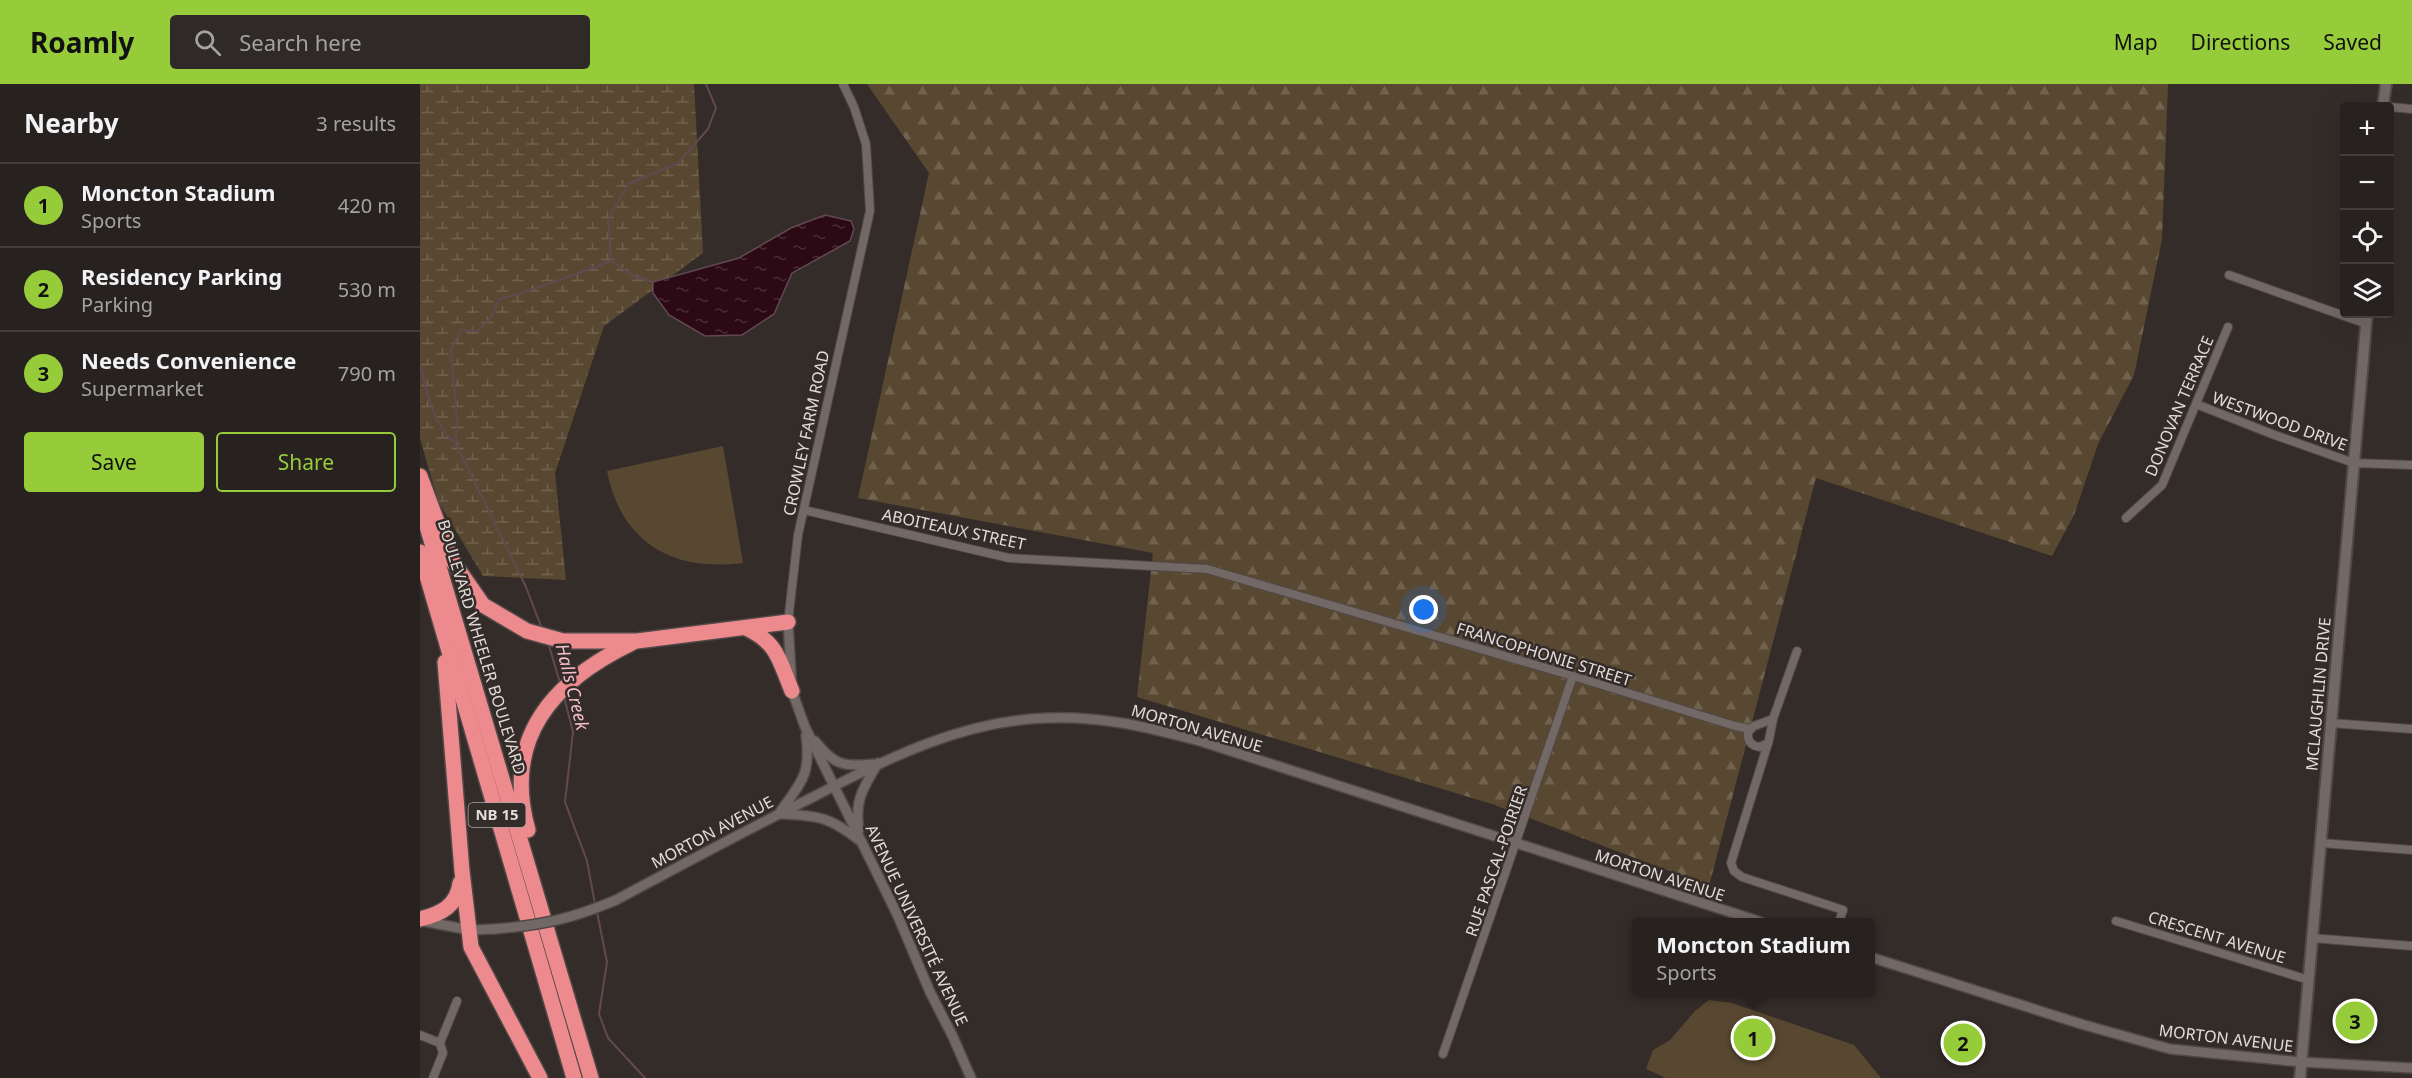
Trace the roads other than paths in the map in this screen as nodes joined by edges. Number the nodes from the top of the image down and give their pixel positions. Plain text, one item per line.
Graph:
1 (843, 84) edge
2 (2386, 84) edge
3 (2384, 102) edge
4 (2394, 107) edge
5 (2412, 109) edge
6 (2229, 275) dead end
7 (2367, 319) edge
8 (2228, 327) dead end
9 (2196, 404) junction
10 (2354, 463) junction
11 (2412, 465) edge
12 (420, 476) edge
13 (420, 503) edge
14 (804, 510) junction
15 (2126, 518) dead end
16 (420, 552) edge
17 (1207, 569) joint
18 (420, 574) edge
19 (788, 622) junction
20 (746, 628) junction
21 (637, 641) junction
22 (1797, 651) dead end
23 (1573, 676) junction
24 (792, 691) junction
25 (1773, 719) junction
26 (2330, 723) junction
27 (1761, 725) junction
28 (805, 727) junction
29 (2412, 729) edge
30 (1769, 731) junction
31 (1749, 732) junction
32 (1762, 750) junction
33 (878, 763) junction
34 (833, 786) junction
35 (778, 814) junction
36 (861, 842) junction
37 (2321, 843) junction
38 (1516, 845) junction
39 (2412, 850) edge
40 (462, 871) junction
41 (1748, 918) edge
42 (1840, 918) edge
43 (420, 920) edge
44 (2116, 921) dead end
45 (470, 930) junction
46 (2311, 938) junction
47 (2412, 946) edge
48 (1875, 959) edge
49 (2309, 980) junction
50 (457, 1001) dead end
51 (574, 1021) junction
52 (420, 1035) edge
53 (440, 1043) junction
54 (1443, 1054) dead end
55 (2301, 1062) junction
56 (2412, 1068) edge
57 (433, 1078) edge
58 (540, 1078) edge
59 (574, 1078) edge
60 (591, 1078) edge
61 (971, 1078) edge
62 (2300, 1078) edge

1 - 14 street, CROWLEY FARM ROAD
2 - 3 main road
4 - 5 street
6 - 7 street
7 - 10 main road, MCLAUGHLIN DRIVE
8 - 9 street, DONOVAN TERRACE
9 - 10 street, WESTWOOD DRIVE
9 - 15 street, DONOVAN TERRACE
10 - 11 street, WESTWOOD DRIVE
10 - 26 main road, MCLAUGHLIN DRIVE
12 - 21 highway
13 - 51 highway, BOULEVARD WHEELER BOULEVARD / NB 15
14 - 17 street, ABOITEAUX STREET
14 - 19 street, CROWLEY FARM ROAD
16 - 59 highway, BOULEVARD WHEELER BOULEVARD / NB 15
17 - 23 street, FRANCOPHONIE STREET
18 - 40 highway
19 - 20 highway
19 - 24 street, CROWLEY FARM ROAD
20 - 21 highway
20 - 24 highway
21 - 51 highway
22 - 25 street
23 - 31 street, FRANCOPHONIE STREET
23 - 38 street, RUE PASCAL-POIRIER
24 - 28 street, CROWLEY FARM ROAD
25 - 27 street
25 - 30 street
26 - 29 street
26 - 37 main road, MCLAUGHLIN DRIVE
27 - 30 street
27 - 31 street
28 - 33 street
28 - 34 street, CROWLEY FARM ROAD
28 - 35 street
30 - 32 street
31 - 32 street
32 - 42 street
33 - 34 street, MORTON AVENUE
33 - 36 street
33 - 38 street, MORTON AVENUE
34 - 35 street, MORTON AVENUE
34 - 36 street, AVENUE UNIVERSITÉ AVENUE
35 - 36 street
35 - 45 street, MORTON AVENUE, bridge
36 - 61 street, AVENUE UNIVERSITÉ AVENUE
37 - 39 street
37 - 46 main road, MCLAUGHLIN DRIVE
38 - 41 street, MORTON AVENUE
38 - 54 street, RUE PASCAL-POIRIER
40 - 43 highway
40 - 45 highway
43 - 45 street, MORTON AVENUE
44 - 49 street, CRESCENT AVENUE
45 - 58 highway
46 - 47 street
46 - 49 main road, MCLAUGHLIN DRIVE
48 - 55 street, MORTON AVENUE
49 - 55 main road, MCLAUGHLIN DRIVE
50 - 53 street
51 - 60 highway, BOULEVARD WHEELER BOULEVARD / NB 15
52 - 53 street
53 - 57 street
55 - 56 street, MORTON AVENUE
55 - 62 main road, MCLAUGHLIN DRIVE

